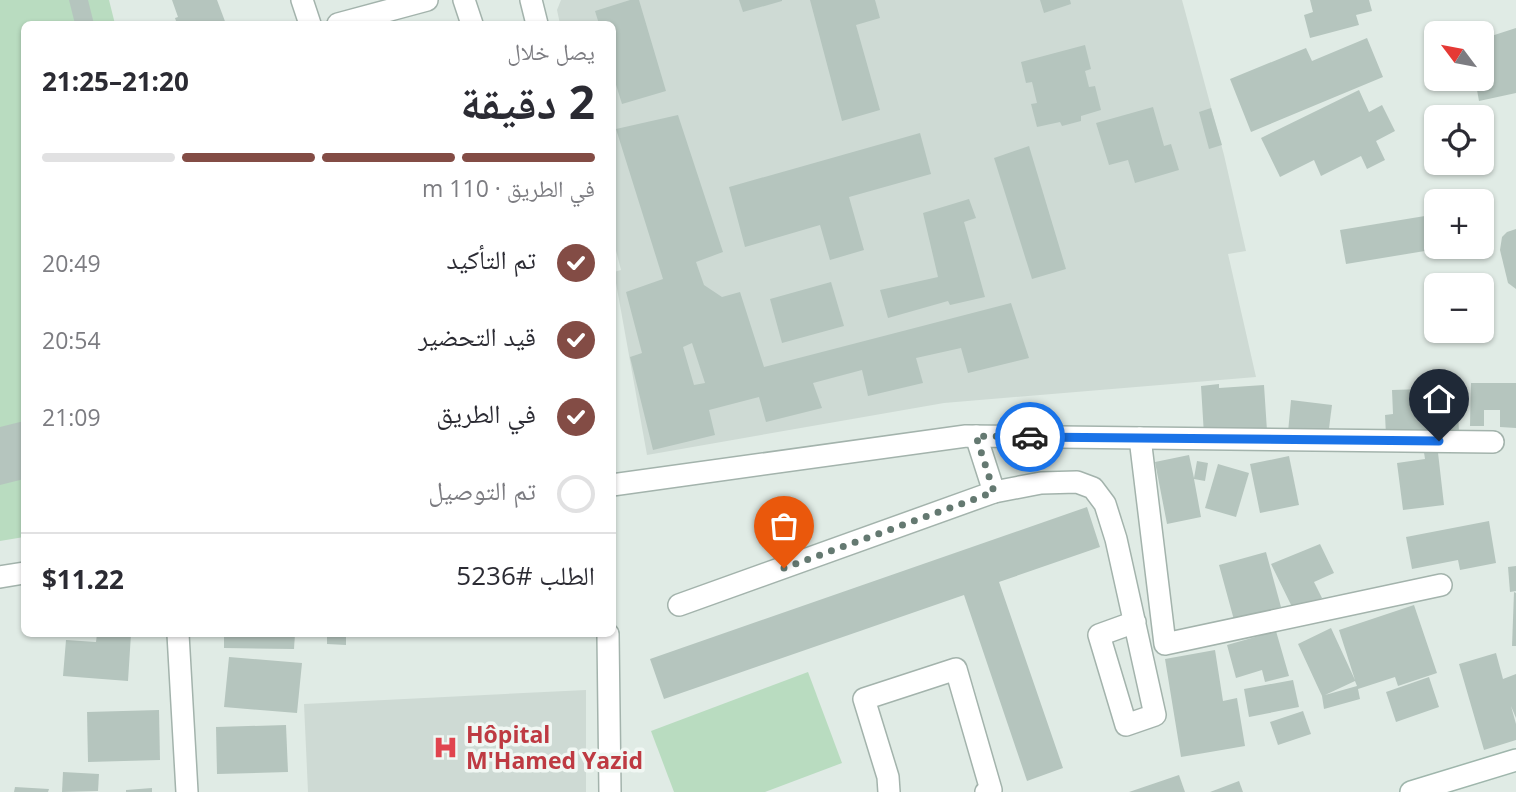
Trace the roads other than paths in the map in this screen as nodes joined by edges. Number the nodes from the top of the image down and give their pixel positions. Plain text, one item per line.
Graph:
1 (302, 0) edge
2 (427, 0) edge
3 (531, 0) edge
4 (465, 1) edge
5 (309, 21) edge
6 (349, 21) edge
7 (471, 21) edge
8 (536, 21) edge
9 (976, 436) junction
10 (1140, 439) junction
11 (1493, 442) dead end
12 (616, 484) edge
13 (994, 492) junction
14 (21, 574) edge
15 (0, 577) edge
16 (1441, 585) dead end
17 (679, 605) dead end
18 (1135, 622) dead end
19 (178, 637) edge
20 (608, 637) edge
21 (1516, 760) edge
22 (187, 792) edge
23 (610, 792) edge
24 (889, 792) edge
25 (986, 792) edge
26 (1411, 792) edge

1 - 5 street
2 - 6 street
3 - 8 street
4 - 7 street
9 - 10 street
9 - 12 street
9 - 13 street
10 - 11 street
10 - 16 street
13 - 17 street
13 - 18 street
14 - 15 street
19 - 22 street
20 - 23 street
21 - 26 street
24 - 25 street

